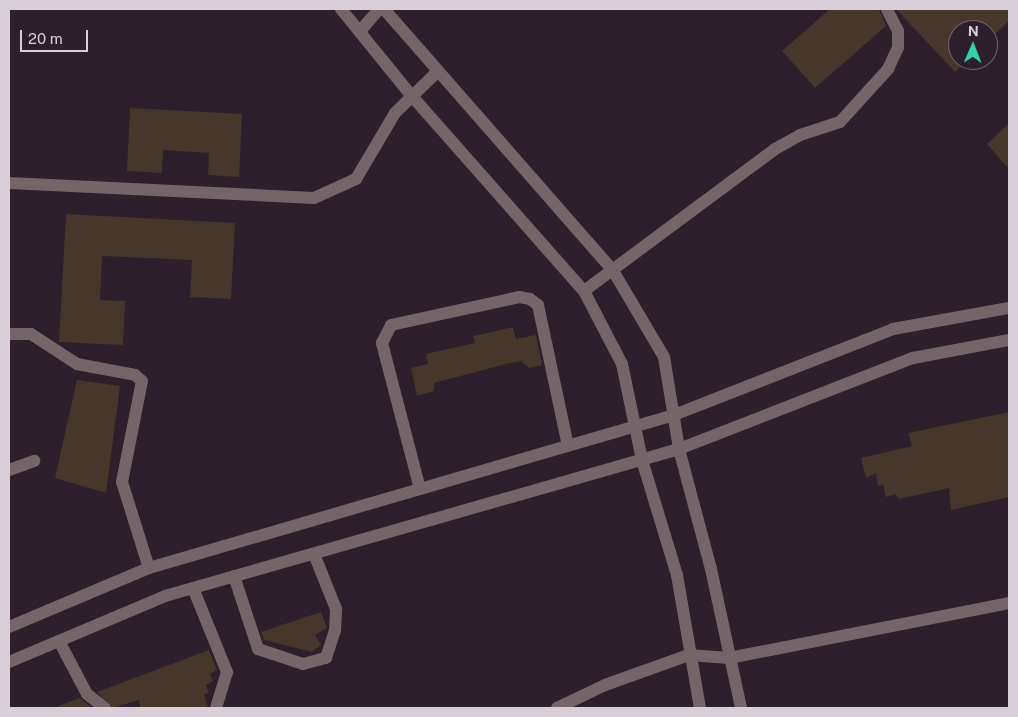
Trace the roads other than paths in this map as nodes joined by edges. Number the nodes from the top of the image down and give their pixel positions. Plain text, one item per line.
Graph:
1 (341, 9) edge
2 (379, 9) edge
3 (384, 9) edge
4 (887, 9) edge
5 (361, 30) junction
6 (438, 71) junction
7 (411, 95) junction
8 (9, 182) edge
9 (612, 269) junction
10 (584, 291) junction
11 (1009, 308) edge
12 (9, 334) edge
13 (1009, 340) edge
14 (674, 415) junction
15 (636, 426) junction
16 (568, 446) junction
17 (679, 449) junction
18 (642, 460) junction
19 (34, 461) dead end
20 (9, 470) edge
21 (420, 489) junction
22 (314, 554) junction
23 (150, 568) junction
24 (234, 576) junction
25 (193, 588) junction
26 (1009, 603) edge
27 (9, 627) edge
28 (59, 641) junction
29 (689, 655) junction
30 (729, 658) junction
31 (9, 662) edge
32 (87, 694) junction
33 (87, 708) edge
34 (105, 708) edge
35 (216, 708) edge
36 (557, 708) edge
37 (700, 708) edge
38 (741, 708) edge

1 - 5 street
2 - 5 street
3 - 6 street
4 - 9 street
5 - 7 street
6 - 7 street
6 - 9 street
7 - 8 street
7 - 10 street
9 - 10 street
9 - 14 street
10 - 15 street
11 - 14 street
12 - 23 street
13 - 17 street
14 - 15 street
14 - 17 street
15 - 16 street
15 - 18 street
16 - 21 street
16 - 21 street
17 - 18 street
17 - 30 street
18 - 22 street
18 - 29 street
19 - 20 street
21 - 23 street
22 - 24 street
22 - 24 street
23 - 27 street
24 - 25 street
25 - 28 street
25 - 35 street
26 - 30 street
28 - 31 street
28 - 32 street
29 - 30 street
29 - 36 street
29 - 37 street
30 - 38 street
32 - 33 street
32 - 34 street

